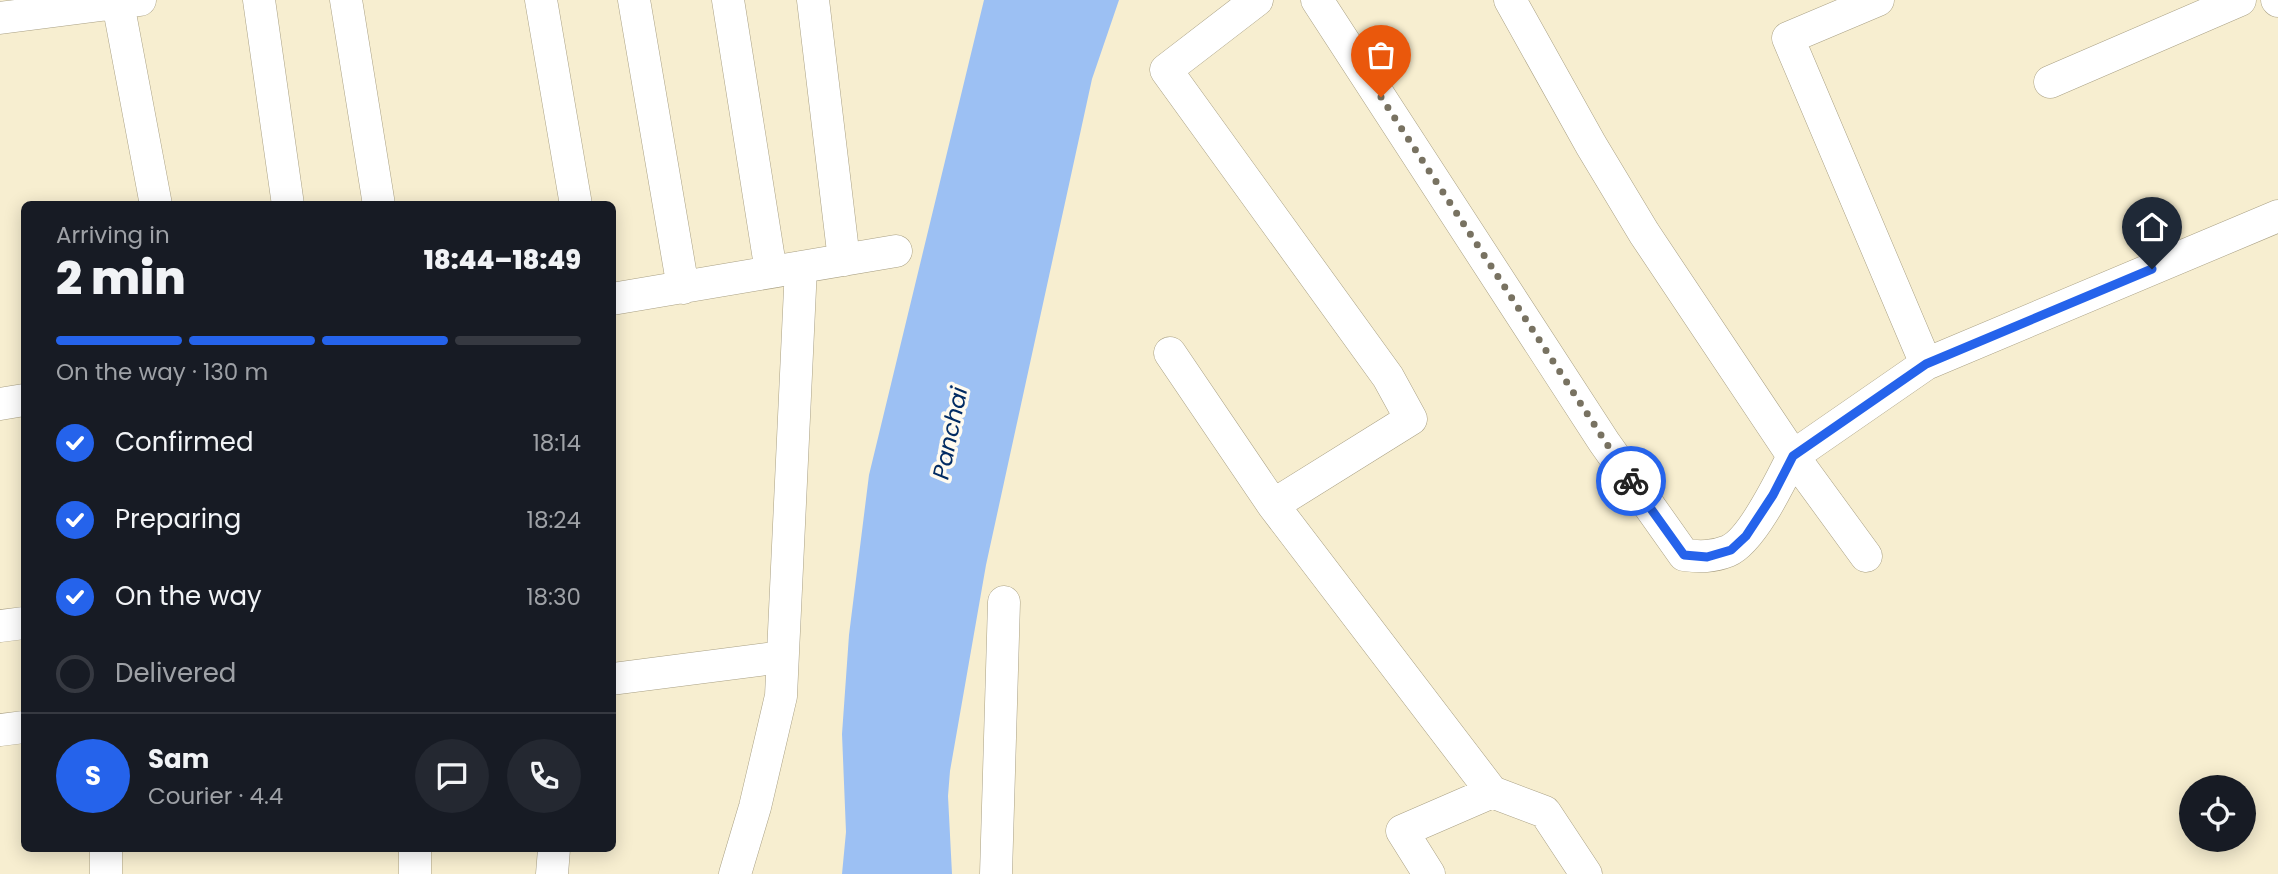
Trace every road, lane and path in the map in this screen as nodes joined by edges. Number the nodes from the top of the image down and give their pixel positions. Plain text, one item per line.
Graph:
1 (259, 0) edge
2 (346, 0) edge
3 (541, 0) edge
4 (634, 0) edge
5 (728, 0) edge
6 (813, 0) edge
7 (1257, 0) edge
8 (1317, 0) edge
9 (1510, 0) edge
10 (1878, 0) edge
11 (2241, 0) edge
12 (129, 1) edge
13 (0, 19) edge
14 (2050, 82) dead end
15 (155, 201) edge
16 (287, 201) edge
17 (378, 201) edge
18 (575, 201) edge
19 (2278, 216) edge
20 (896, 251) dead end
21 (844, 260) junction
22 (786, 270) junction
23 (683, 288) junction
24 (616, 298) edge
25 (1170, 353) dead end
26 (1926, 364) junction
27 (21, 400) edge
28 (0, 404) edge
29 (1793, 456) junction
30 (1273, 505) junction
31 (1866, 556) dead end
32 (1004, 603) dead end
33 (21, 623) edge
34 (0, 626) edge
35 (782, 657) junction
36 (616, 678) edge
37 (21, 727) edge
38 (0, 730) edge
39 (1492, 792) junction
40 (106, 852) edge
41 (415, 852) edge
42 (554, 852) edge
43 (106, 874) edge
44 (415, 874) edge
45 (552, 874) edge
46 (735, 874) edge
47 (996, 874) edge
48 (1429, 874) edge
49 (1586, 874) edge

1 - 16 street
2 - 17 street
3 - 18 street
4 - 23 street
5 - 22 street
6 - 21 street
7 - 30 street
8 - 29 street
9 - 29 street
10 - 26 street
11 - 14 street
12 - 13 street
12 - 15 street
19 - 26 street
20 - 21 street
21 - 22 street
22 - 23 street
22 - 35 street
23 - 24 street
25 - 30 street
26 - 29 street
27 - 28 street
29 - 31 street
30 - 39 street
32 - 47 street
33 - 34 street
35 - 36 street
35 - 46 street
37 - 38 street
39 - 48 street
39 - 49 street
40 - 43 street
41 - 44 street
42 - 45 street

